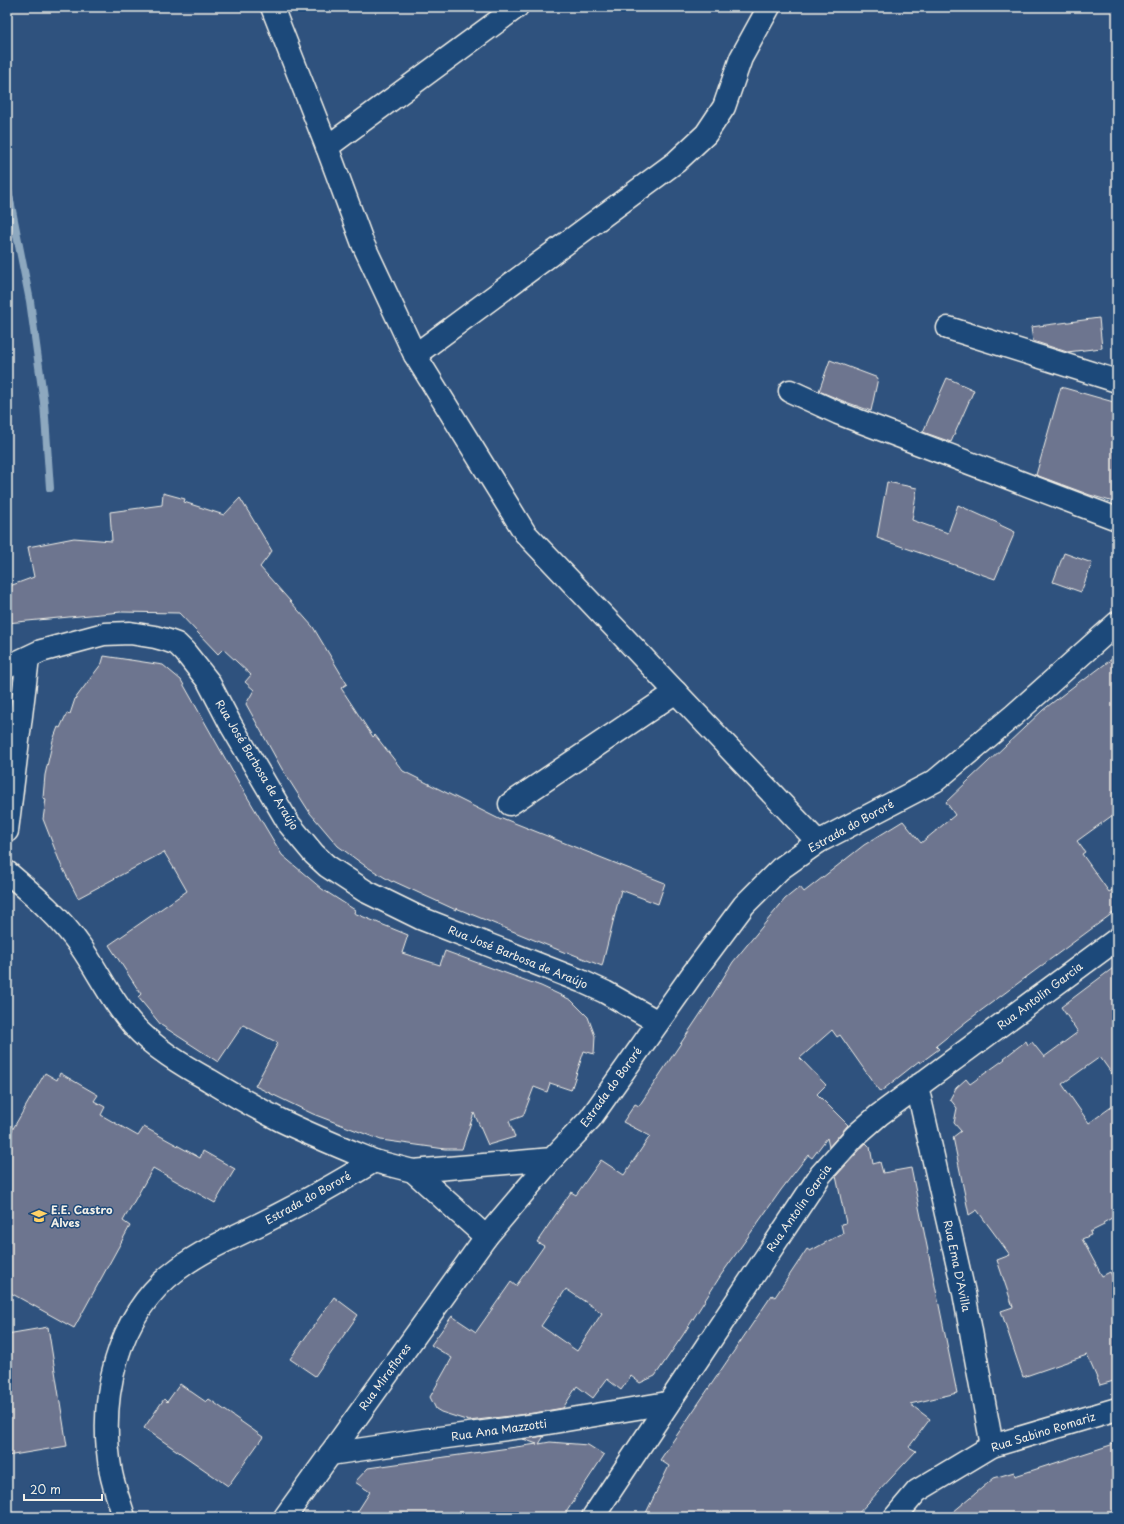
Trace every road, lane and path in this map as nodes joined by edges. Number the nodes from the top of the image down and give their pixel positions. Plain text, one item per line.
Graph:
1 (272, 7) edge
2 (517, 7) edge
3 (770, 7) edge
4 (327, 147) junction
5 (948, 328) dead end
6 (416, 355) junction
7 (1117, 381) edge
8 (790, 391) dead end
9 (1117, 519) edge
10 (1117, 623) edge
11 (28, 658) junction
12 (7, 667) edge
13 (676, 692) junction
14 (510, 804) dead end
15 (7, 831) edge
16 (818, 842) junction
17 (7, 872) edge
18 (1117, 939) edge
19 (658, 1022) junction
20 (917, 1086) junction
21 (552, 1159) junction
22 (374, 1161) junction
23 (413, 1172) junction
24 (486, 1237) junction
25 (667, 1403) junction
26 (1117, 1409) edge
27 (992, 1446) junction
28 (330, 1454) junction
29 (124, 1517) edge
30 (285, 1517) edge
31 (593, 1517) edge
32 (895, 1517) edge

1 - 4 street
2 - 4 street
3 - 6 street
4 - 6 street
5 - 7 street
6 - 13 street
8 - 9 street
10 - 16 street, Estrada do Bororé
11 - 12 street, Rua José Barbosa de Araújo
11 - 15 street
11 - 19 street, Rua José Barbosa de Araújo
13 - 14 street
13 - 16 street
16 - 19 street, Estrada do Bororé
17 - 22 street
18 - 20 street, Rua Antolin Garcia
19 - 21 street, Estrada do Bororé
20 - 25 street, Rua Antolin Garcia
20 - 27 street, Rua Ema D'Avilla
21 - 23 street
21 - 24 street, Rua Miraflores
22 - 23 street
22 - 29 street, Estrada do Bororé
23 - 24 street
24 - 28 street, Rua Miraflores
25 - 28 street, Rua Ana Mazzotti
25 - 31 street, Rua Antolin Garcia
26 - 27 street, Rua Sabino Romariz
27 - 32 street, Rua Sabino Romariz
28 - 30 street, Rua Miraflores

